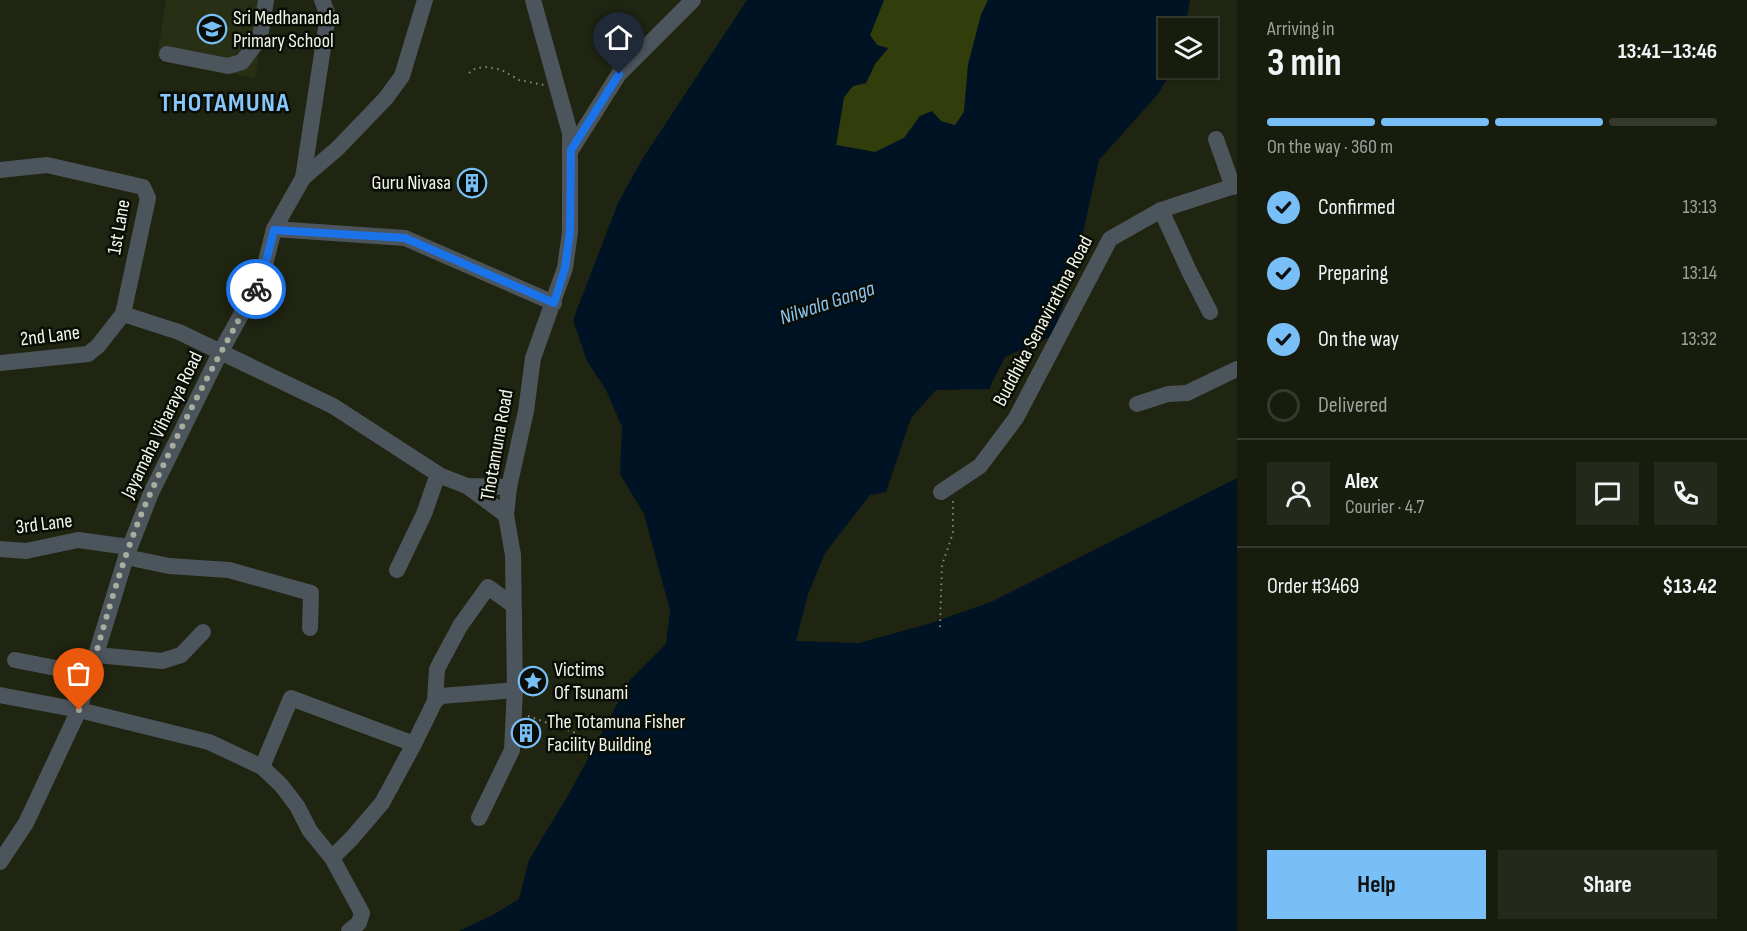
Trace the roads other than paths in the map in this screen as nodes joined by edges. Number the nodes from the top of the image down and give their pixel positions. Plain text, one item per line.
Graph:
1 (266, 0) edge
2 (322, 0) edge
3 (425, 0) edge
4 (533, 0) edge
5 (693, 0) edge
6 (167, 54) dead end
7 (1216, 139) dead end
8 (571, 150) junction
9 (0, 170) edge
10 (303, 178) junction
11 (1235, 186) edge
12 (1161, 210) junction
13 (274, 230) junction
14 (554, 303) junction
15 (1210, 312) dead end
16 (123, 314) junction
17 (221, 351) junction
18 (0, 363) edge
19 (1237, 369) edge
20 (1137, 404) dead end
21 (438, 474) junction
22 (467, 486) junction
23 (509, 487) junction
24 (947, 488) road end
25 (506, 515) junction
26 (0, 549) edge
27 (128, 552) junction
28 (397, 570) dead end
29 (513, 605) junction
30 (310, 628) dead end
31 (203, 632) dead end
32 (15, 660) dead end
33 (94, 663) junction
34 (515, 690) junction
35 (0, 694) edge
36 (435, 701) junction
37 (79, 710) junction
38 (414, 744) junction
39 (262, 767) junction
40 (479, 818) dead end
41 (332, 858) junction
42 (0, 862) edge
43 (349, 931) edge

1 - 6 street
2 - 10 street, Jayamaha Viharaya Road
3 - 10 street
4 - 8 street, Thotamuna Road
5 - 8 street
7 - 11 street
8 - 14 street, Thotamuna Road
9 - 16 street, 1st Lane
10 - 13 street, Jayamaha Viharaya Road
11 - 12 street, Buddhika Senavirathna Road
12 - 15 street
12 - 24 street, Buddhika Senavirathna Road
13 - 14 street
13 - 17 street, Jayamaha Viharaya Road
14 - 23 street, Thotamuna Road
16 - 17 street
16 - 18 street, 2nd Lane
17 - 21 street
17 - 27 street, Jayamaha Viharaya Road
19 - 20 street
21 - 22 street
21 - 28 street
22 - 23 street
22 - 25 street
23 - 25 street, Thotamuna Road
25 - 29 street, Thotamuna Road
26 - 27 street, 3rd Lane
27 - 30 street, 3rd Lane
27 - 33 street, Jayamaha Viharaya Road
29 - 34 street, Thotamuna Road
29 - 36 street
31 - 33 street
32 - 33 street
33 - 37 street, Jayamaha Viharaya Road
34 - 36 street
34 - 40 street, Thotamuna Road
35 - 37 street
36 - 38 street
37 - 39 street
37 - 42 street, Jayamaha Viharaya Road
38 - 39 street
38 - 41 street
39 - 41 street
41 - 43 street

